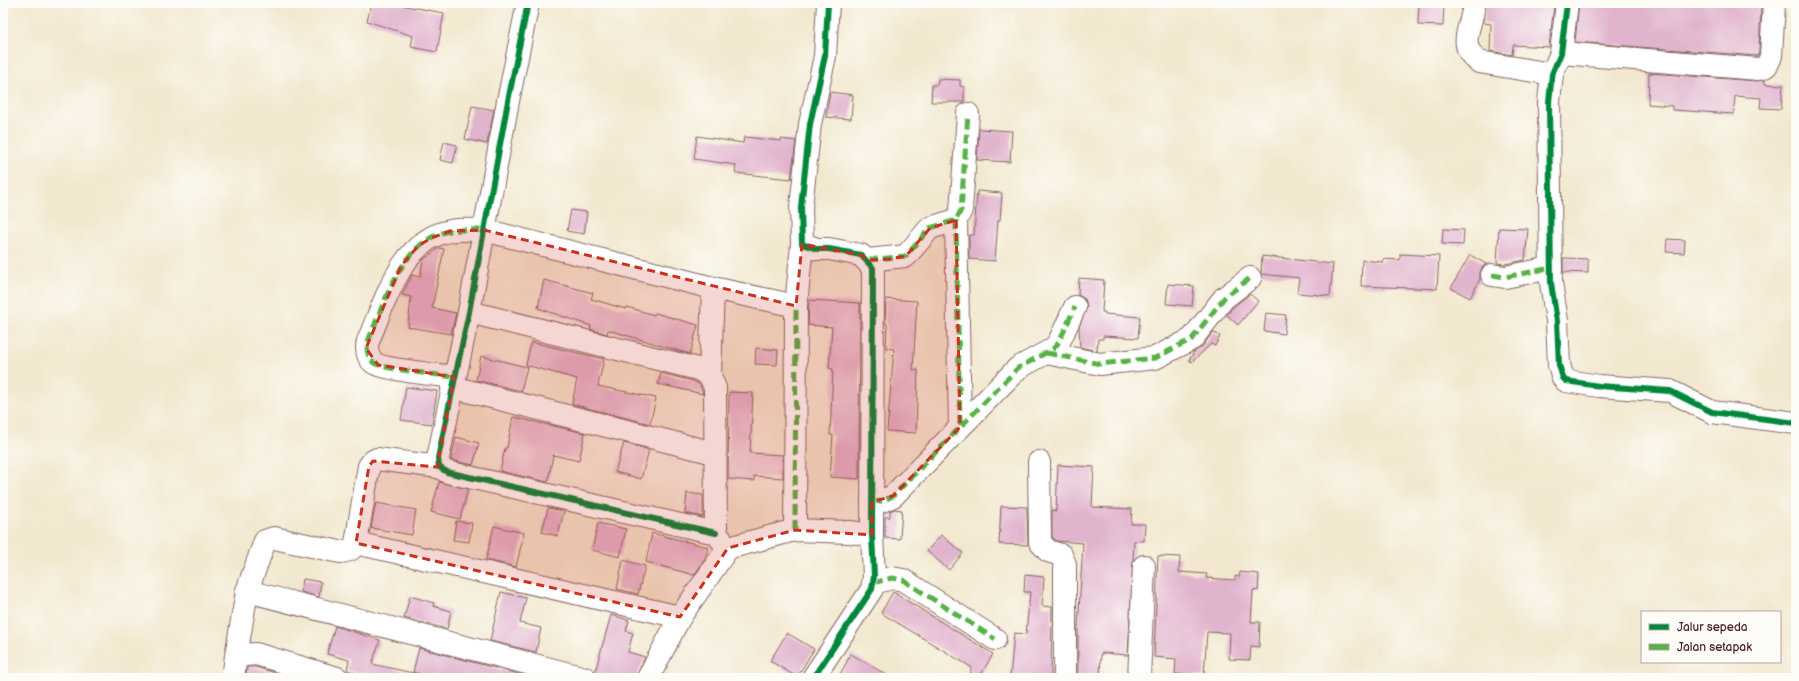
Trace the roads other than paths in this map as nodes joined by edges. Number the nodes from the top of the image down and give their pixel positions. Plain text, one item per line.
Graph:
1 (528, 3) edge
2 (828, 3) edge
3 (1474, 3) edge
4 (1567, 3) edge
5 (1774, 3) edge
6 (1561, 53) junction
7 (1552, 74) junction
8 (968, 114) dead end
9 (956, 220) junction
10 (484, 230) junction
11 (802, 244) junction
12 (868, 260) junction
13 (1492, 275) dead end
14 (1250, 278) dead end
15 (1552, 284) junction
16 (714, 288) junction
17 (796, 306) junction
18 (1076, 307) dead end
19 (469, 312) junction
20 (1047, 353) junction
21 (710, 376) junction
22 (453, 382) junction
23 (1796, 423) edge
24 (960, 427) junction
25 (714, 453) junction
26 (1039, 462) dead end
27 (439, 467) junction
28 (872, 502) junction
29 (795, 530) junction
30 (722, 541) junction
31 (872, 543) junction
32 (356, 544) junction
33 (1144, 566) dead end
34 (874, 579) junction
35 (247, 591) junction
36 (680, 617) junction
37 (995, 639) dead end
38 (236, 656) junction
39 (233, 678) edge
40 (337, 678) edge
41 (585, 678) edge
42 (648, 678) edge
43 (813, 678) edge
44 (1065, 678) edge
45 (1139, 678) edge

1 - 10 street
2 - 11 street
3 - 7 street
4 - 6 street
5 - 6 street
6 - 7 street
7 - 15 street
8 - 9 street
9 - 12 street
9 - 24 street
10 - 16 street
10 - 19 street
10 - 22 street
11 - 12 street
11 - 17 street
12 - 28 street
13 - 15 street
14 - 20 street
15 - 23 street
16 - 17 street
16 - 21 street
17 - 29 street
18 - 20 street
19 - 21 street
19 - 22 street
20 - 24 street
21 - 25 street
22 - 25 street
22 - 27 street
24 - 28 street
25 - 30 street
26 - 44 street
27 - 30 street
27 - 32 street
28 - 31 street
29 - 30 street
29 - 31 street
30 - 36 street
31 - 34 street
32 - 35 street
32 - 36 street
33 - 45 street
34 - 37 street
34 - 43 street
35 - 38 street
35 - 41 street
36 - 42 street
38 - 39 street
38 - 40 street

